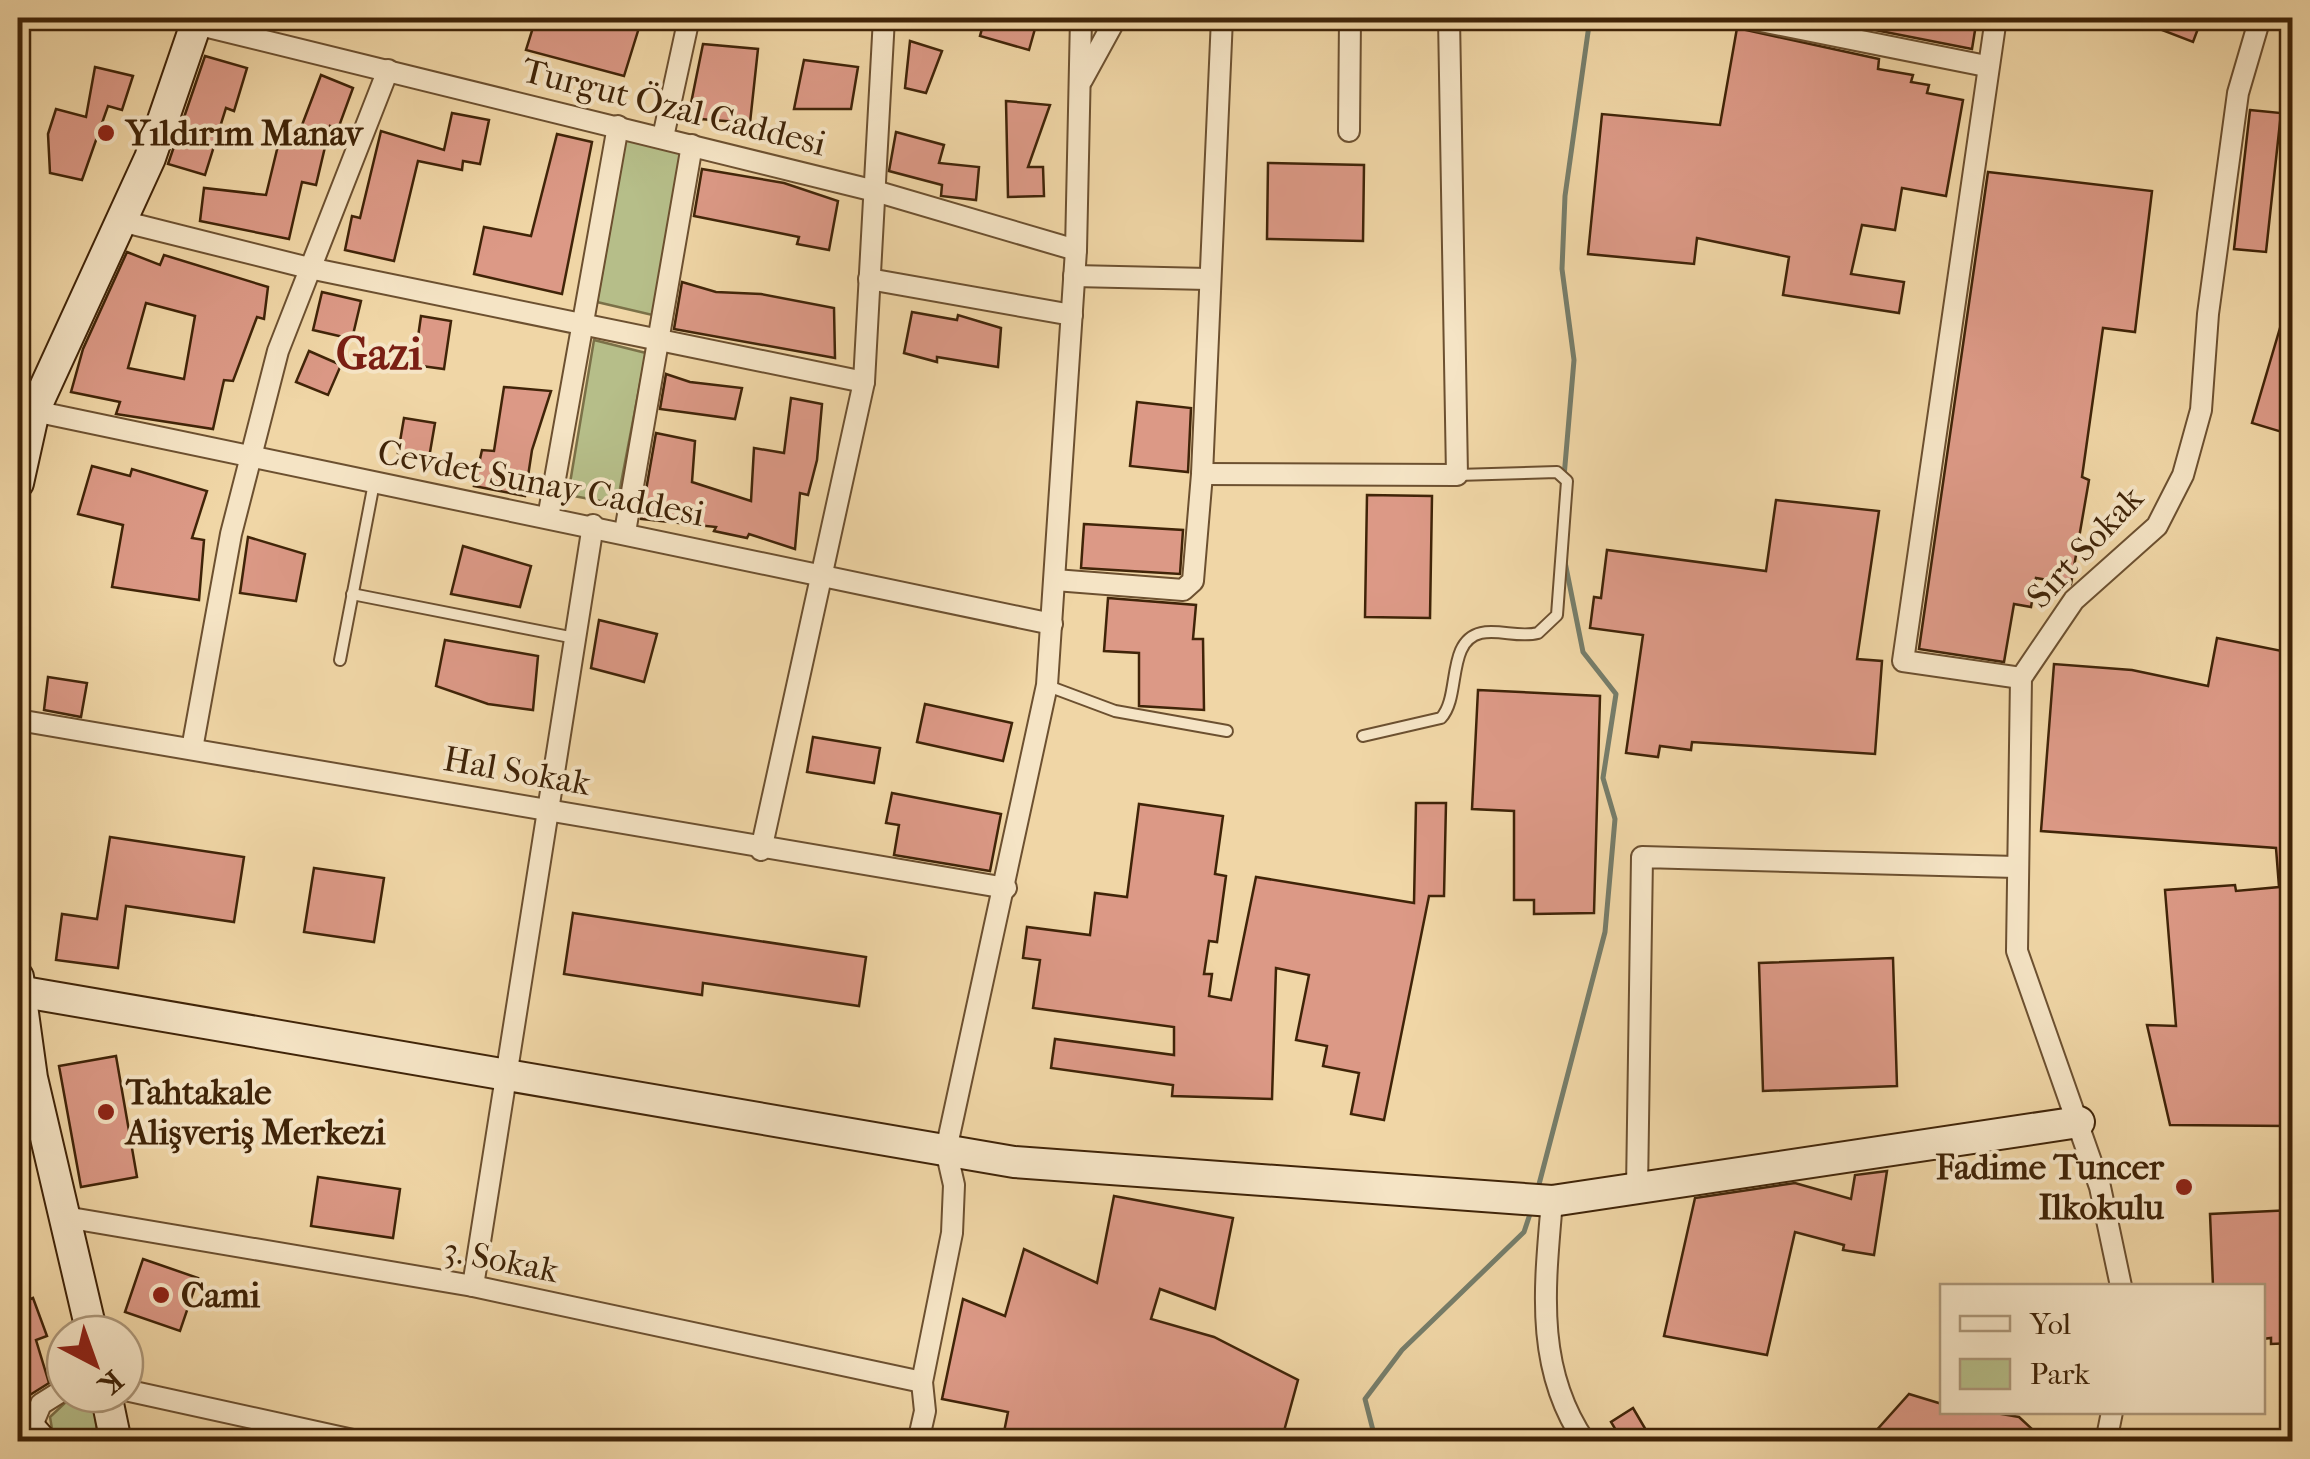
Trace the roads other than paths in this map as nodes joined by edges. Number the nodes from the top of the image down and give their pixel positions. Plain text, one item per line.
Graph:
1 (689, 18) edge
2 (884, 18) edge
3 (1081, 18) edge
4 (1116, 18) edge
5 (1222, 18) edge
6 (1350, 18) edge
7 (1449, 18) edge
8 (1746, 18) edge
9 (1996, 18) edge
10 (2260, 18) edge
11 (197, 21) edge
12 (1986, 66) junction
13 (388, 70) junction
14 (1078, 86) junction
15 (618, 126) junction
16 (1350, 131) dead end
17 (662, 137) junction
18 (692, 145) junction
19 (875, 191) junction
20 (121, 221) junction
21 (1076, 250) junction
22 (309, 268) junction
23 (1074, 276) junction
24 (870, 279) junction
25 (1208, 279) junction
26 (1072, 315) junction
27 (585, 322) junction
28 (662, 338) junction
29 (864, 382) junction
30 (26, 415) edge
31 (250, 458) junction
32 (1202, 474) junction
33 (1458, 475) junction
34 (18, 482) edge
35 (374, 483) junction
36 (548, 518) junction
37 (593, 524) junction
38 (625, 532) junction
39 (823, 576) junction
40 (1055, 580) junction
41 (352, 594) junction
42 (1052, 624) junction
43 (576, 638) junction
44 (340, 660) dead end
45 (2021, 678) junction
46 (1047, 686) junction
47 (18, 720) edge
48 (1227, 731) dead end
49 (1363, 736) dead end
50 (192, 749) junction
51 (548, 809) junction
52 (761, 850) junction
53 (2016, 867) junction
54 (1006, 888) junction
55 (18, 986) edge
56 (506, 1073) junction
57 (25, 1080) edge
58 (2079, 1122) junction
59 (946, 1150) junction
60 (1637, 1190) junction
61 (1552, 1201) junction
62 (65, 1217) junction
63 (2121, 1284) edge
64 (473, 1286) junction
65 (87, 1314) edge
66 (922, 1382) junction
67 (145, 1394) edge
68 (45, 1402) edge
69 (110, 1414) edge
70 (2112, 1414) edge
71 (30, 1428) edge
72 (116, 1442) edge
73 (362, 1442) edge
74 (918, 1442) edge
75 (1585, 1442) edge
76 (2106, 1442) edge

1 - 17 street
2 - 19 street
3 - 14 street
4 - 14 street
5 - 25 street
6 - 16 street
7 - 33 street
8 - 12 street
9 - 12 street
10 - 45 street, Sırt Sokak
11 - 13 street, Turgut Özal Caddesi
11 - 20 street
12 - 45 street
13 - 15 street, Turgut Özal Caddesi
13 - 22 street
14 - 21 street
15 - 17 street, Turgut Özal Caddesi
15 - 27 street
17 - 18 street, Turgut Özal Caddesi
18 - 19 street, Turgut Özal Caddesi
18 - 28 street
19 - 21 street, Turgut Özal Caddesi
19 - 24 street
20 - 22 street
20 - 30 street
21 - 23 street
22 - 27 street
22 - 31 street
23 - 25 street
23 - 26 street
24 - 26 street
24 - 29 street
25 - 32 street
26 - 40 street
27 - 28 street
27 - 36 street
28 - 29 street
28 - 38 street
29 - 39 street
30 - 31 street, Cevdet Sunay Caddesi
30 - 34 street
31 - 35 street, Cevdet Sunay Caddesi
31 - 50 street
32 - 33 street
32 - 40 street
33 - 49 lane
35 - 36 street, Cevdet Sunay Caddesi
35 - 41 lane
36 - 37 street, Cevdet Sunay Caddesi
37 - 38 street, Cevdet Sunay Caddesi
37 - 43 street
38 - 39 street, Cevdet Sunay Caddesi
39 - 42 street, Cevdet Sunay Caddesi
39 - 52 street
40 - 42 street
41 - 43 lane
41 - 44 lane
42 - 46 street
43 - 51 street
45 - 53 street
46 - 48 lane
46 - 54 street
47 - 50 street, Hal Sokak
50 - 51 street, Hal Sokak
51 - 52 street, Hal Sokak
51 - 56 street
52 - 54 street, Hal Sokak
53 - 58 street
53 - 60 street
54 - 59 street
55 - 56 street
55 - 57 street
56 - 59 street
56 - 64 street
57 - 62 street
58 - 60 street
58 - 63 street
59 - 61 street
59 - 66 street
60 - 61 street
61 - 75 street
62 - 64 street, 3. Sokak
62 - 65 street
64 - 66 street, 3. Sokak
66 - 74 street
67 - 73 street
68 - 71 street
69 - 72 street
70 - 76 street

